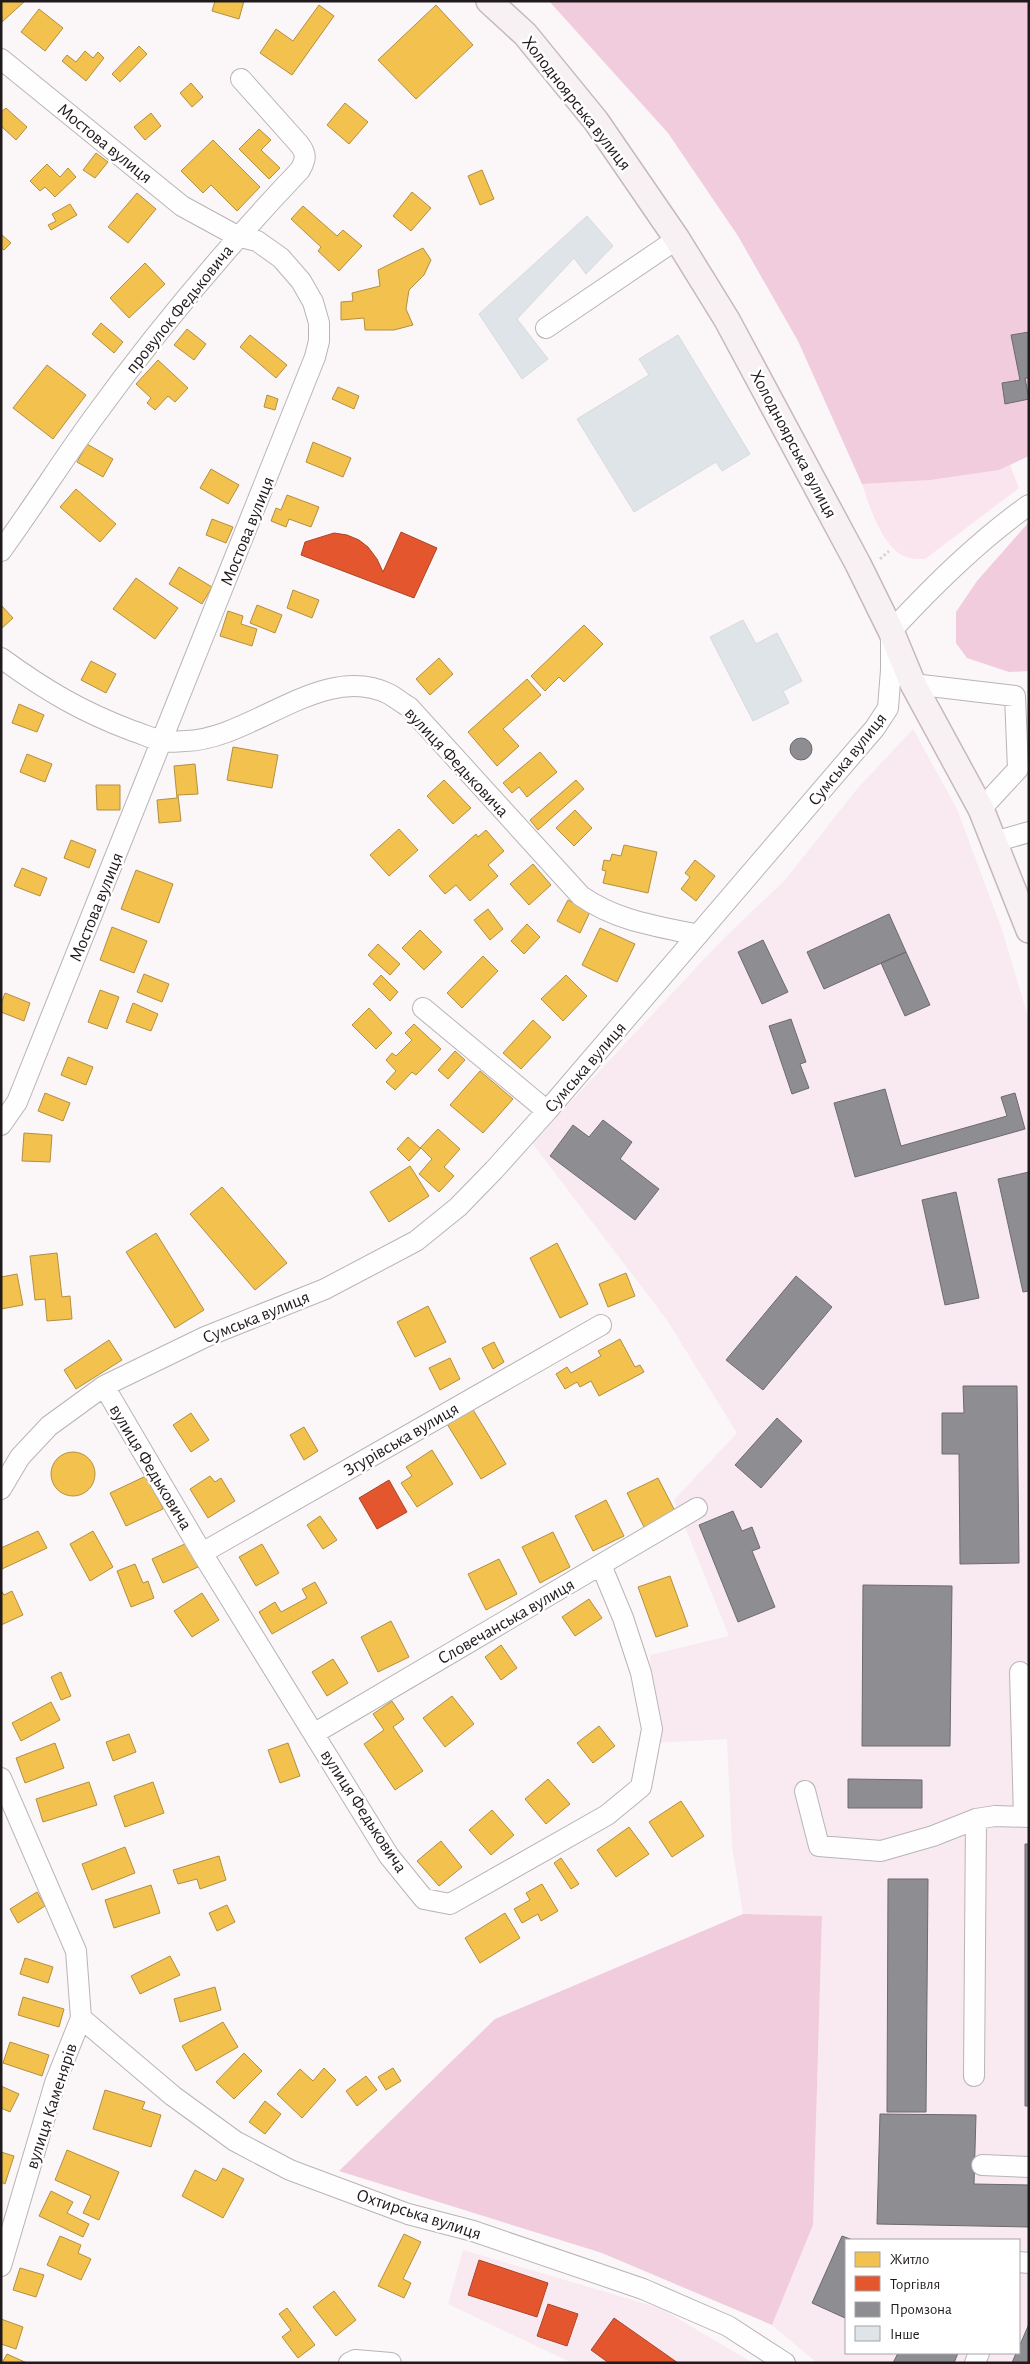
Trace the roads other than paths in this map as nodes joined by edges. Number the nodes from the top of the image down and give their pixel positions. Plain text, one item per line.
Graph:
1 (489, 1) edge
2 (1, 59) edge
3 (241, 79) dead end
4 (237, 236) junction
5 (677, 239) junction
6 (546, 328) dead end
7 (1029, 505) edge
8 (1, 551) edge
9 (891, 631) junction
10 (1, 658) edge
11 (913, 684) junction
12 (162, 742) junction
13 (981, 809) junction
14 (1029, 832) edge
15 (994, 842) junction
16 (1026, 915) edge
17 (698, 935) junction
18 (423, 1008) dead end
19 (547, 1111) junction
20 (1, 1125) edge
21 (600, 1325) dead end
22 (104, 1386) junction
23 (1, 1489) edge
24 (696, 1508) dead end
25 (202, 1553) junction
26 (601, 1565) junction
27 (1020, 1672) dead end
28 (315, 1733) junction
29 (1, 1778) edge
30 (805, 1791) dead end
31 (1026, 1817) edge
32 (976, 1819) junction
33 (81, 2018) junction
34 (974, 2076) dead end
35 (982, 2165) dead end
36 (1029, 2167) edge
37 (1, 2266) edge
38 (349, 2363) edge
39 (391, 2363) edge
40 (785, 2363) edge

1 - 5 main road, Холодноярська вулиця
2 - 4 street, Мостова вулиця
3 - 4 street, провулок Федьковича
4 - 8 street, провулок Федьковича
4 - 12 street, Мостова вулиця
5 - 6 street
5 - 9 main road, Холодноярська вулиця
7 - 9 street
9 - 11 main road, Холодноярська вулиця
9 - 17 street, Сумська вулиця
10 - 12 street, вулиця Федьковича
11 - 13 main road, Холодноярська вулиця
11 - 13 street
12 - 17 street, вулиця Федьковича
12 - 20 street, Мостова вулиця
13 - 15 main road, Холодноярська вулиця
14 - 15 street
15 - 16 main road, Холодноярська вулиця
17 - 19 street, Сумська вулиця
18 - 19 street
19 - 22 street, Сумська вулиця
21 - 25 street, Згурівська вулиця
22 - 23 street, Сумська вулиця
22 - 25 street, вулиця Федьковича
24 - 26 street, Словечанська вулиця
25 - 28 street, вулиця Федьковича
26 - 28 street, Словечанська вулиця
26 - 28 street, вулиця Федьковича
27 - 31 street
29 - 33 street, вулиця Каменярів
30 - 32 street
31 - 32 street
32 - 34 street
33 - 37 street, вулиця Каменярів
33 - 40 street, Охтирська вулиця
35 - 36 street
38 - 39 street

